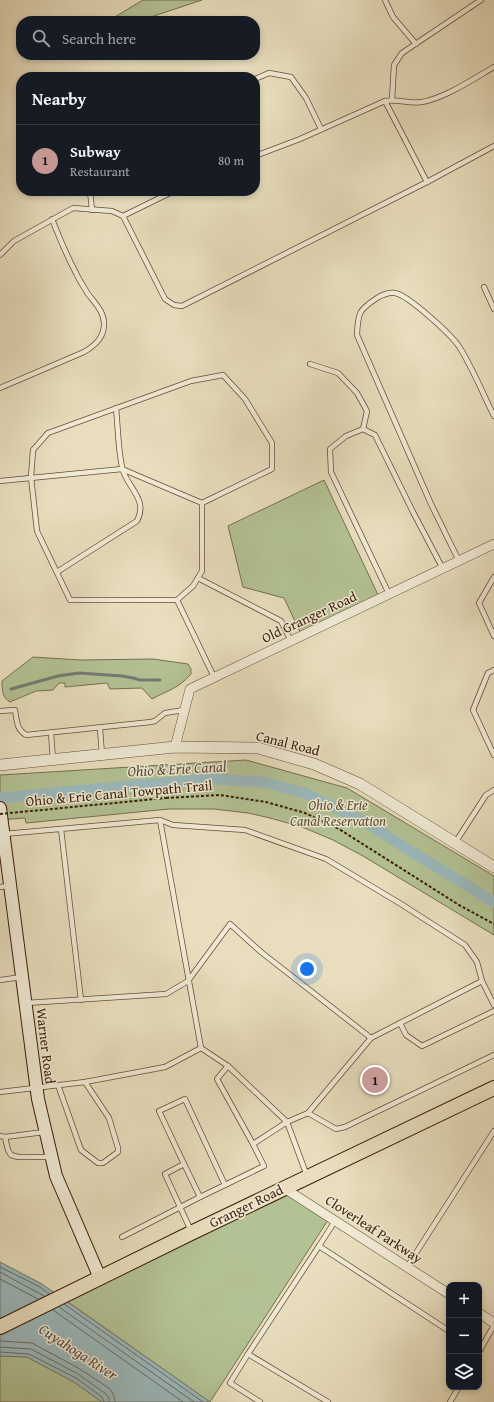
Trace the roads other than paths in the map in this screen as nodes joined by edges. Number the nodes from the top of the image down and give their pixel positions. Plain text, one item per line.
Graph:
1 (385, 0) edge
2 (481, 0) edge
3 (416, 44) junction
4 (494, 67) edge
5 (260, 77) edge
6 (392, 100) junction
7 (386, 101) junction
8 (321, 129) junction
9 (494, 146) edge
10 (260, 154) edge
11 (427, 182) junction
12 (91, 196) edge
13 (164, 196) edge
14 (92, 210) junction
15 (122, 216) junction
16 (52, 219) junction
17 (0, 255) edge
18 (484, 287) dead end
19 (494, 309) edge
20 (310, 364) dead end
21 (0, 388) edge
22 (116, 408) junction
23 (494, 416) edge
24 (363, 429) junction
25 (122, 469) junction
26 (31, 478) junction
27 (0, 481) edge
28 (202, 503) junction
29 (494, 544) edge
30 (459, 561) junction
31 (443, 568) junction
32 (57, 572) junction
33 (494, 577) edge
34 (198, 578) junction
35 (389, 594) junction
36 (177, 600) junction
37 (494, 636) edge
38 (291, 641) junction
39 (494, 670) edge
40 (214, 677) junction
41 (184, 710) junction
42 (0, 711) edge
43 (100, 728) junction
44 (51, 733) junction
45 (175, 747) junction
46 (102, 754) junction
47 (494, 755) edge
48 (53, 760) junction
49 (0, 765) edge
50 (494, 790) edge
51 (0, 808) edge
52 (160, 820) junction
53 (61, 829) junction
54 (4, 834) junction
55 (455, 843) junction
56 (4, 866) edge
57 (494, 867) edge
58 (5, 886) edge
59 (22, 977) junction
60 (0, 980) edge
61 (188, 981) junction
62 (482, 981) junction
63 (81, 1000) junction
64 (26, 1003) junction
65 (494, 1005) edge
66 (494, 1011) edge
67 (400, 1023) junction
68 (371, 1038) junction
69 (201, 1048) junction
70 (494, 1055) edge
71 (228, 1066) junction
72 (85, 1082) junction
73 (58, 1085) junction
74 (37, 1087) junction
75 (494, 1088) edge
76 (0, 1092) edge
77 (308, 1113) junction
78 (287, 1122) junction
79 (494, 1131) edge
80 (46, 1132) junction
81 (3, 1137) edge
82 (253, 1144) junction
83 (52, 1157) junction
84 (184, 1164) junction
85 (307, 1177) junction
86 (225, 1185) junction
87 (284, 1188) junction
88 (200, 1198) junction
89 (180, 1208) junction
90 (335, 1221) junction
91 (191, 1233) junction
92 (122, 1238) dead end
93 (319, 1246) junction
94 (407, 1267) junction
95 (100, 1278) junction
96 (446, 1292) edge
97 (482, 1315) edge
98 (494, 1324) edge
99 (0, 1327) edge
100 (446, 1329) edge
101 (482, 1346) edge
102 (248, 1354) junction
103 (457, 1390) edge
104 (260, 1402) edge
105 (328, 1402) edge
106 (450, 1402) edge

1 - 3 lane
2 - 3 lane
3 - 6 lane
4 - 6 lane
5 - 8 lane
6 - 7 lane
7 - 8 lane
7 - 11 lane
8 - 10 lane
9 - 11 lane
11 - 15 lane
12 - 14 lane
13 - 15 lane
14 - 15 lane
14 - 16 lane
16 - 17 lane
16 - 21 lane
18 - 19 lane
20 - 24 lane
22 - 25 lane
22 - 26 lane
22 - 28 lane
23 - 30 lane
24 - 31 lane
24 - 35 lane
25 - 26 lane
25 - 28 lane
25 - 32 lane
26 - 27 lane
26 - 32 lane
28 - 34 lane
29 - 30 street, Old Granger Road
30 - 31 street, Old Granger Road
31 - 35 street, Old Granger Road
32 - 36 lane
33 - 37 lane
34 - 36 lane
34 - 38 lane
35 - 38 street, Old Granger Road
36 - 40 lane
38 - 40 street, Old Granger Road
39 - 47 lane
40 - 41 street, Old Granger Road
41 - 43 lane
41 - 45 street, Old Granger Road
42 - 44 lane
43 - 44 lane
43 - 46 lane
44 - 48 lane
45 - 46 street, Canal Road
45 - 55 street, Canal Road
46 - 48 street, Canal Road
48 - 49 street, Canal Road
50 - 55 lane
51 - 54 main road, Warner Road
52 - 53 lane
52 - 61 lane
52 - 62 lane
53 - 54 lane
53 - 63 lane
54 - 56 main road, Warner Road
55 - 57 street, Canal Road
56 - 58 main road, Warner Road
58 - 59 main road, Warner Road
59 - 60 lane
59 - 64 main road, Warner Road
61 - 63 lane
61 - 68 lane
61 - 69 lane
62 - 65 lane
62 - 67 lane
63 - 64 lane
64 - 74 main road, Warner Road
66 - 67 lane
67 - 68 lane
68 - 77 lane
69 - 71 lane
69 - 72 lane
70 - 77 lane
71 - 78 lane
71 - 82 lane
72 - 73 lane
72 - 73 lane
73 - 74 lane
74 - 76 lane
74 - 80 main road, Warner Road
75 - 85 main road, Granger Road
77 - 78 lane
78 - 82 lane
78 - 85 lane
79 - 94 lane
80 - 81 lane
80 - 83 main road, Warner Road
81 - 83 lane
82 - 86 lane
83 - 95 main road, Warner Road
84 - 86 lane
84 - 88 lane
84 - 89 lane
85 - 87 main road, Granger Road
86 - 88 lane
87 - 90 street, Cloverleaf Parkway
87 - 91 main road, Granger Road
88 - 89 lane
89 - 91 lane
89 - 92 lane
90 - 93 lane
90 - 94 street, Cloverleaf Parkway
91 - 95 main road, Granger Road
93 - 100 lane
93 - 102 lane
94 - 96 street, Cloverleaf Parkway
95 - 99 main road, Granger Road
97 - 98 street
98 - 101 lane
102 - 104 lane
102 - 105 lane
103 - 106 lane

